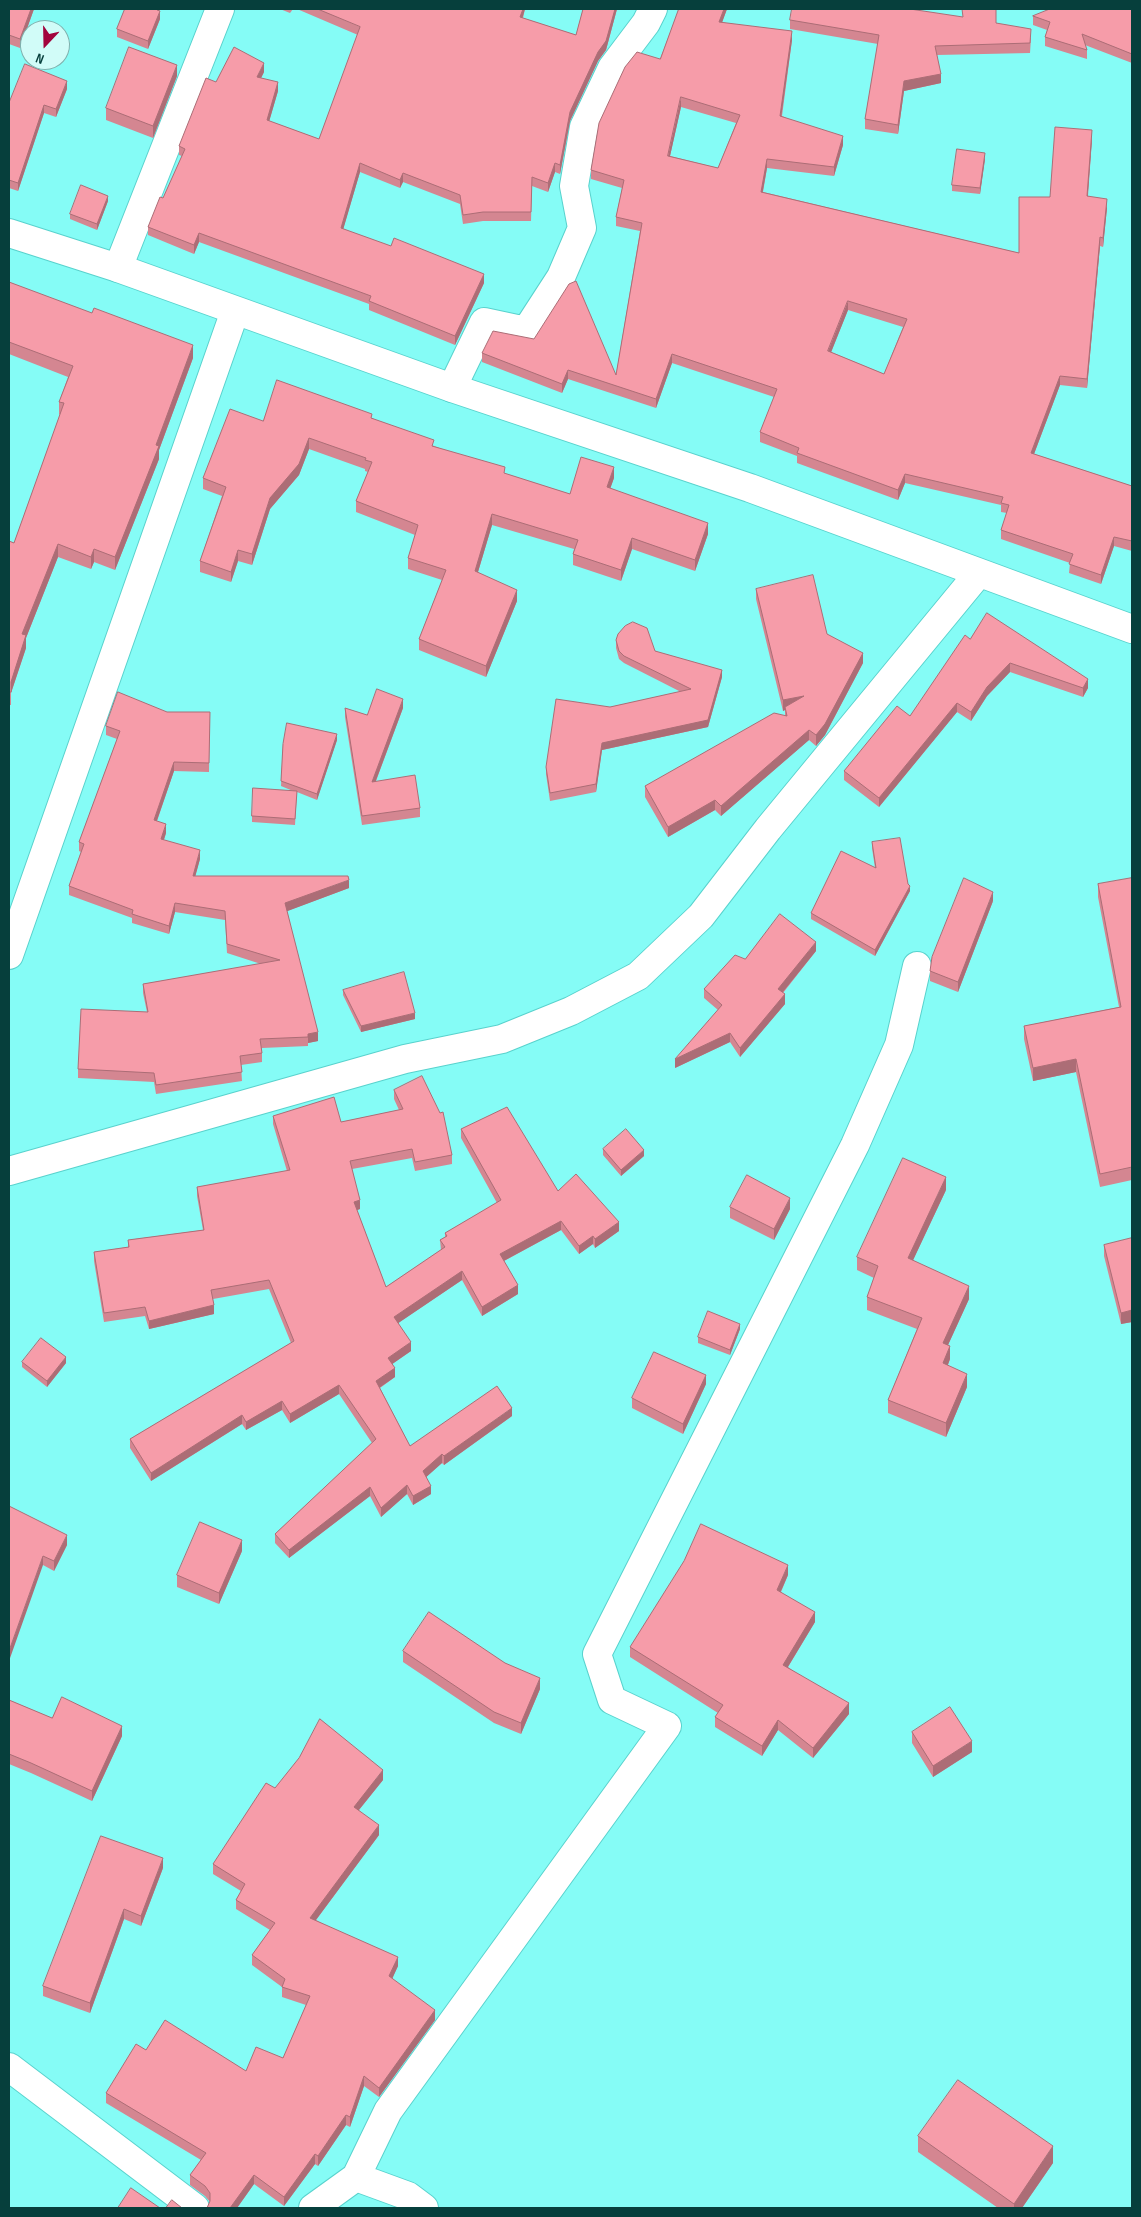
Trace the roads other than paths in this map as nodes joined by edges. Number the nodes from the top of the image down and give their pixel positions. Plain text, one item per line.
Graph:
1 (220, 9) edge
2 (653, 9) edge
3 (9, 233) edge
4 (118, 268) junction
5 (235, 311) junction
6 (452, 388) junction
7 (978, 574) junction
8 (1132, 629) edge
9 (9, 955) edge
10 (917, 966) dead end
11 (9, 1171) edge
12 (9, 2067) edge
13 (356, 2177) junction
14 (195, 2208) edge
15 (313, 2208) edge
16 (424, 2208) edge

1 - 4 street
2 - 6 street
3 - 4 street
4 - 5 street
5 - 6 street
5 - 9 street
6 - 7 street
7 - 8 street
7 - 11 street
10 - 13 street
12 - 14 street
13 - 15 street
13 - 16 street

